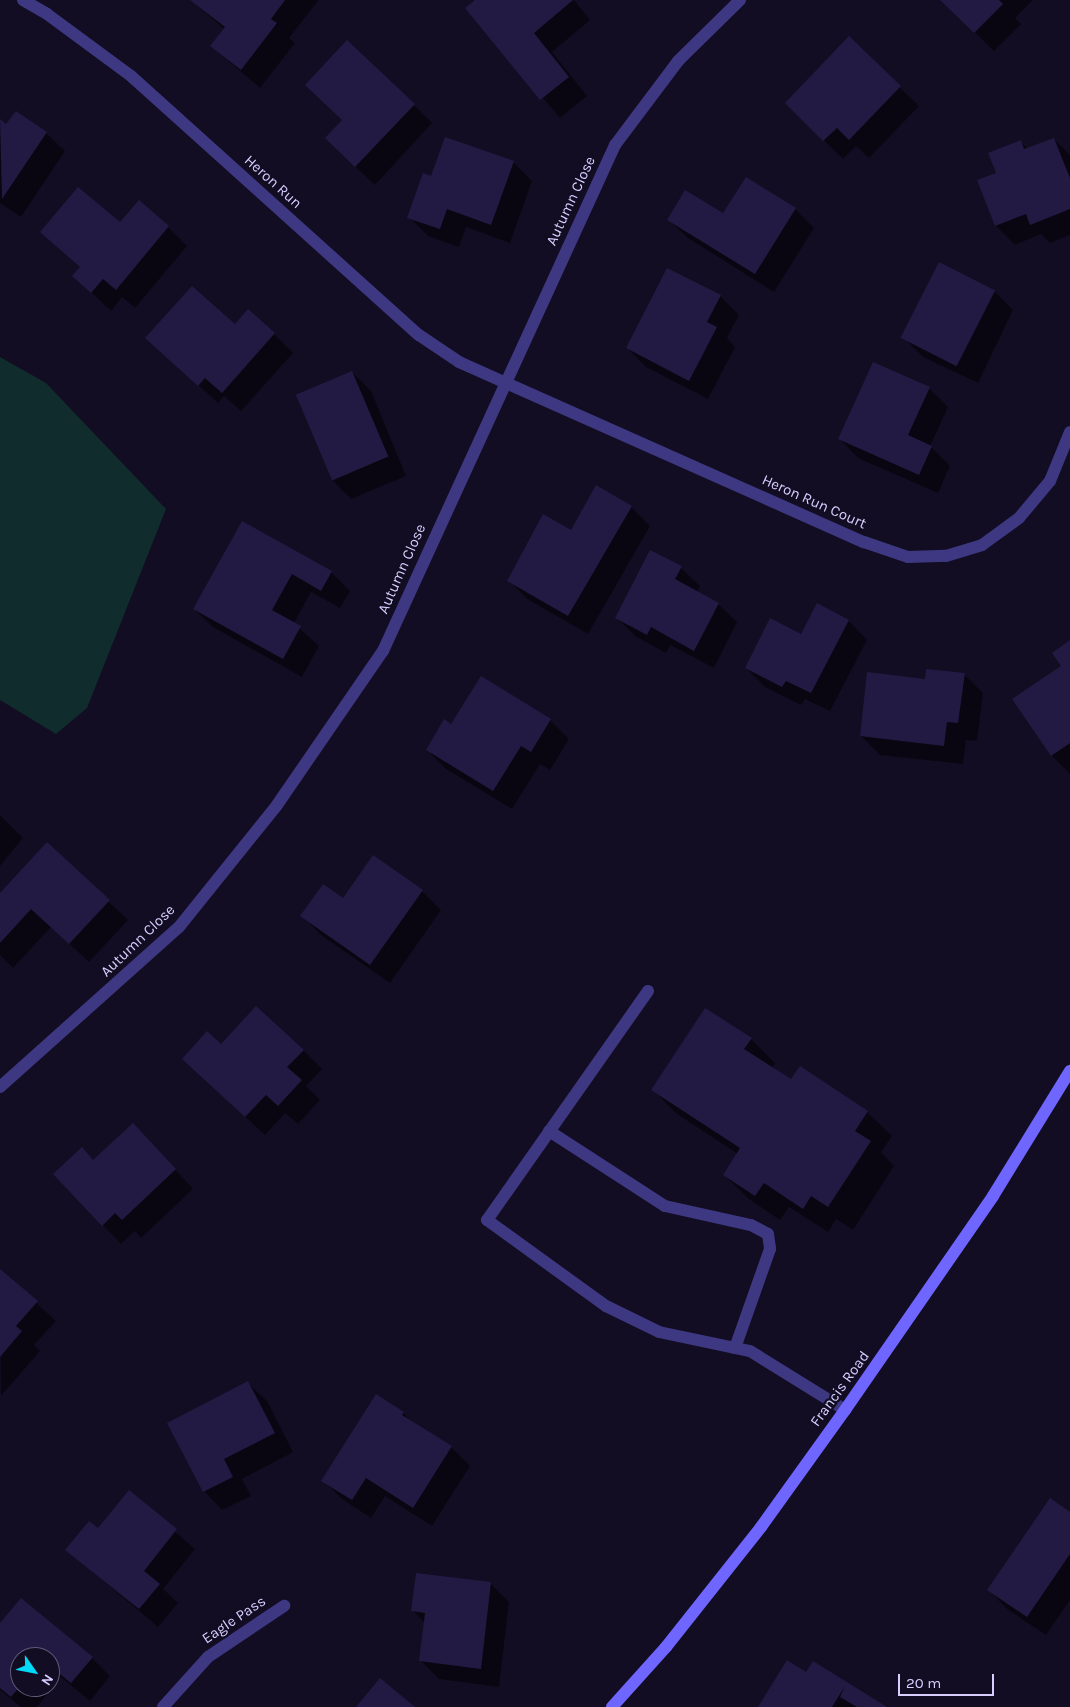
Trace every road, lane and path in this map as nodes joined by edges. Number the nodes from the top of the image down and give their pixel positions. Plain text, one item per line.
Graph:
1 (23, 0) edge
2 (740, 0) edge
3 (504, 381) junction
4 (1070, 432) edge
5 (648, 991) dead end
6 (1070, 1071) edge
7 (0, 1087) edge
8 (549, 1132) junction
9 (735, 1348) junction
10 (845, 1410) junction
11 (284, 1606) dead end
12 (163, 1707) edge
13 (612, 1707) edge

1 - 3 street, Heron Run
2 - 3 street, Autumn Close
3 - 4 street, Heron Run Court
3 - 7 street, Autumn Close
5 - 8 street
6 - 10 street, Francis Road
8 - 9 street
8 - 9 street
9 - 10 street
10 - 13 street, Francis Road
11 - 12 street, Eagle Pass

